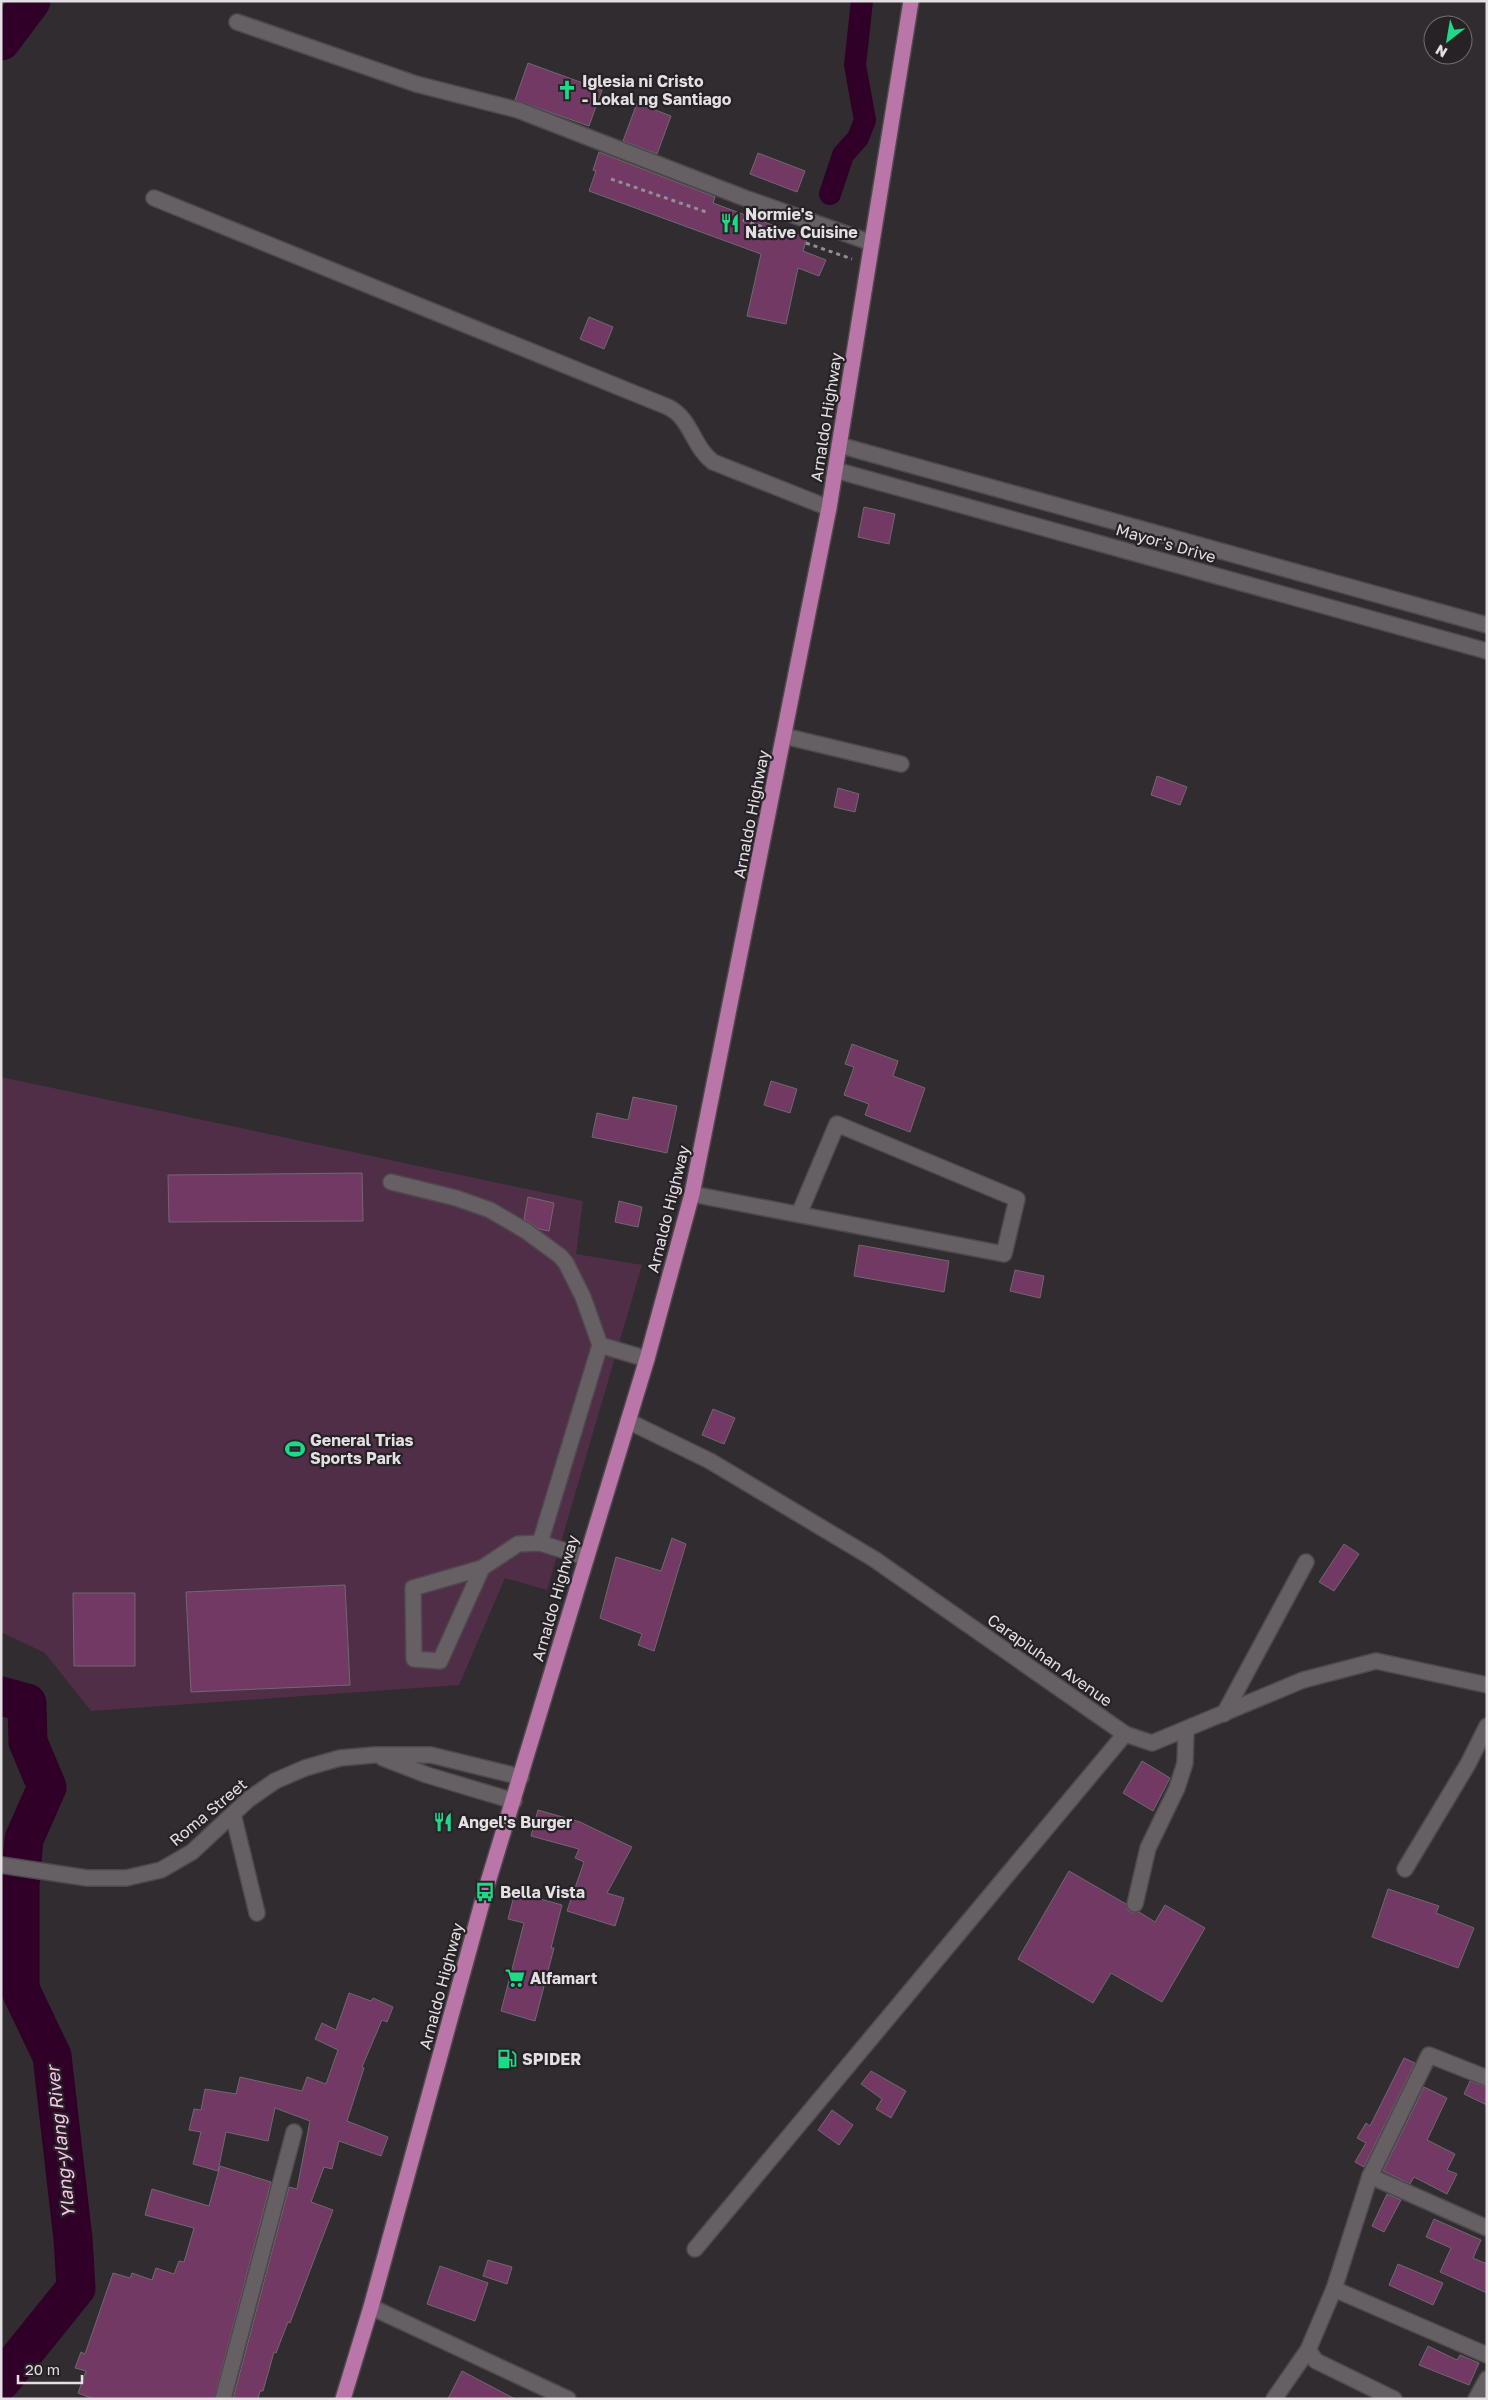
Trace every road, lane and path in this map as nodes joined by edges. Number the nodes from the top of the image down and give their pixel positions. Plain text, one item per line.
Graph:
1 (910, 1) edge
2 (237, 22) dead end
3 (611, 178) dead end
4 (154, 198) dead end
5 (709, 214) dead end
6 (743, 220) dead end
7 (766, 228) dead end
8 (806, 243) dead end
9 (872, 243) junction
10 (868, 265) junction
11 (839, 445) junction
12 (835, 470) junction
13 (829, 508) junction
14 (1438, 611) junction
15 (1487, 625) edge
16 (1432, 636) junction
17 (1487, 651) edge
18 (784, 736) junction
19 (901, 764) dead end
20 (391, 1182) dead end
21 (692, 1194) junction
22 (799, 1214) junction
23 (600, 1345) junction
24 (647, 1359) junction
25 (628, 1421) junction
26 (540, 1543) junction
27 (586, 1557) junction
28 (1306, 1562) dead end
29 (482, 1568) junction
30 (1487, 1685) edge
31 (1224, 1714) junction
32 (1487, 1726) edge
33 (1186, 1730) junction
34 (1125, 1734) junction
35 (374, 1755) junction
36 (521, 1777) junction
37 (514, 1802) junction
38 (233, 1814) junction
39 (1, 1865) edge
40 (1405, 1870) dead end
41 (1135, 1904) dead end
42 (257, 1913) dead end
43 (1487, 2078) edge
44 (294, 2132) dead end
45 (1370, 2176) junction
46 (1487, 2228) edge
47 (695, 2250) dead end
48 (1334, 2290) junction
49 (371, 2307) junction
50 (1308, 2350) junction
51 (1487, 2355) edge
52 (1487, 2379) edge
53 (223, 2399) edge
54 (343, 2399) edge
55 (568, 2399) edge
56 (1274, 2399) edge
57 (1394, 2399) edge
58 (1476, 2399) edge

1 - 9 main road, Arnaldo Highway
2 - 9 street
3 - 5 path
4 - 13 street
6 - 7 path
8 - 10 path
9 - 10 main road, Arnaldo Highway
10 - 11 main road, Arnaldo Highway
11 - 12 main road, Arnaldo Highway
11 - 14 street, Mayor's Drive
12 - 13 main road, Arnaldo Highway
12 - 16 street, Mayor's Drive
13 - 18 main road, Arnaldo Highway
14 - 15 street, Mayor's Drive
14 - 16 street
16 - 17 street, Mayor's Drive
18 - 19 street
18 - 21 main road, Arnaldo Highway
20 - 23 street
21 - 22 street
21 - 24 main road, Arnaldo Highway
22 - 22 street
23 - 24 street
23 - 26 street
24 - 25 main road, Arnaldo Highway
25 - 27 main road, Arnaldo Highway
25 - 34 street, Carapiuhan Avenue
26 - 27 street
26 - 29 street
27 - 36 main road, Arnaldo Highway
28 - 31 street
29 - 29 street
30 - 31 street, Carapiuhan Avenue
31 - 33 street, Carapiuhan Avenue
32 - 40 street
33 - 34 street, Carapiuhan Avenue
33 - 41 street
34 - 47 street
35 - 36 street, Roma Street
35 - 37 street, Roma Street
35 - 38 street, Roma Street
36 - 37 main road, Arnaldo Highway
37 - 49 main road, Arnaldo Highway
38 - 39 street, Roma Street
38 - 42 street
43 - 45 street
44 - 53 street
45 - 46 street
45 - 48 street
48 - 50 street
48 - 51 street
49 - 54 main road, Arnaldo Highway
49 - 55 street
50 - 56 street
50 - 57 street
52 - 58 street

